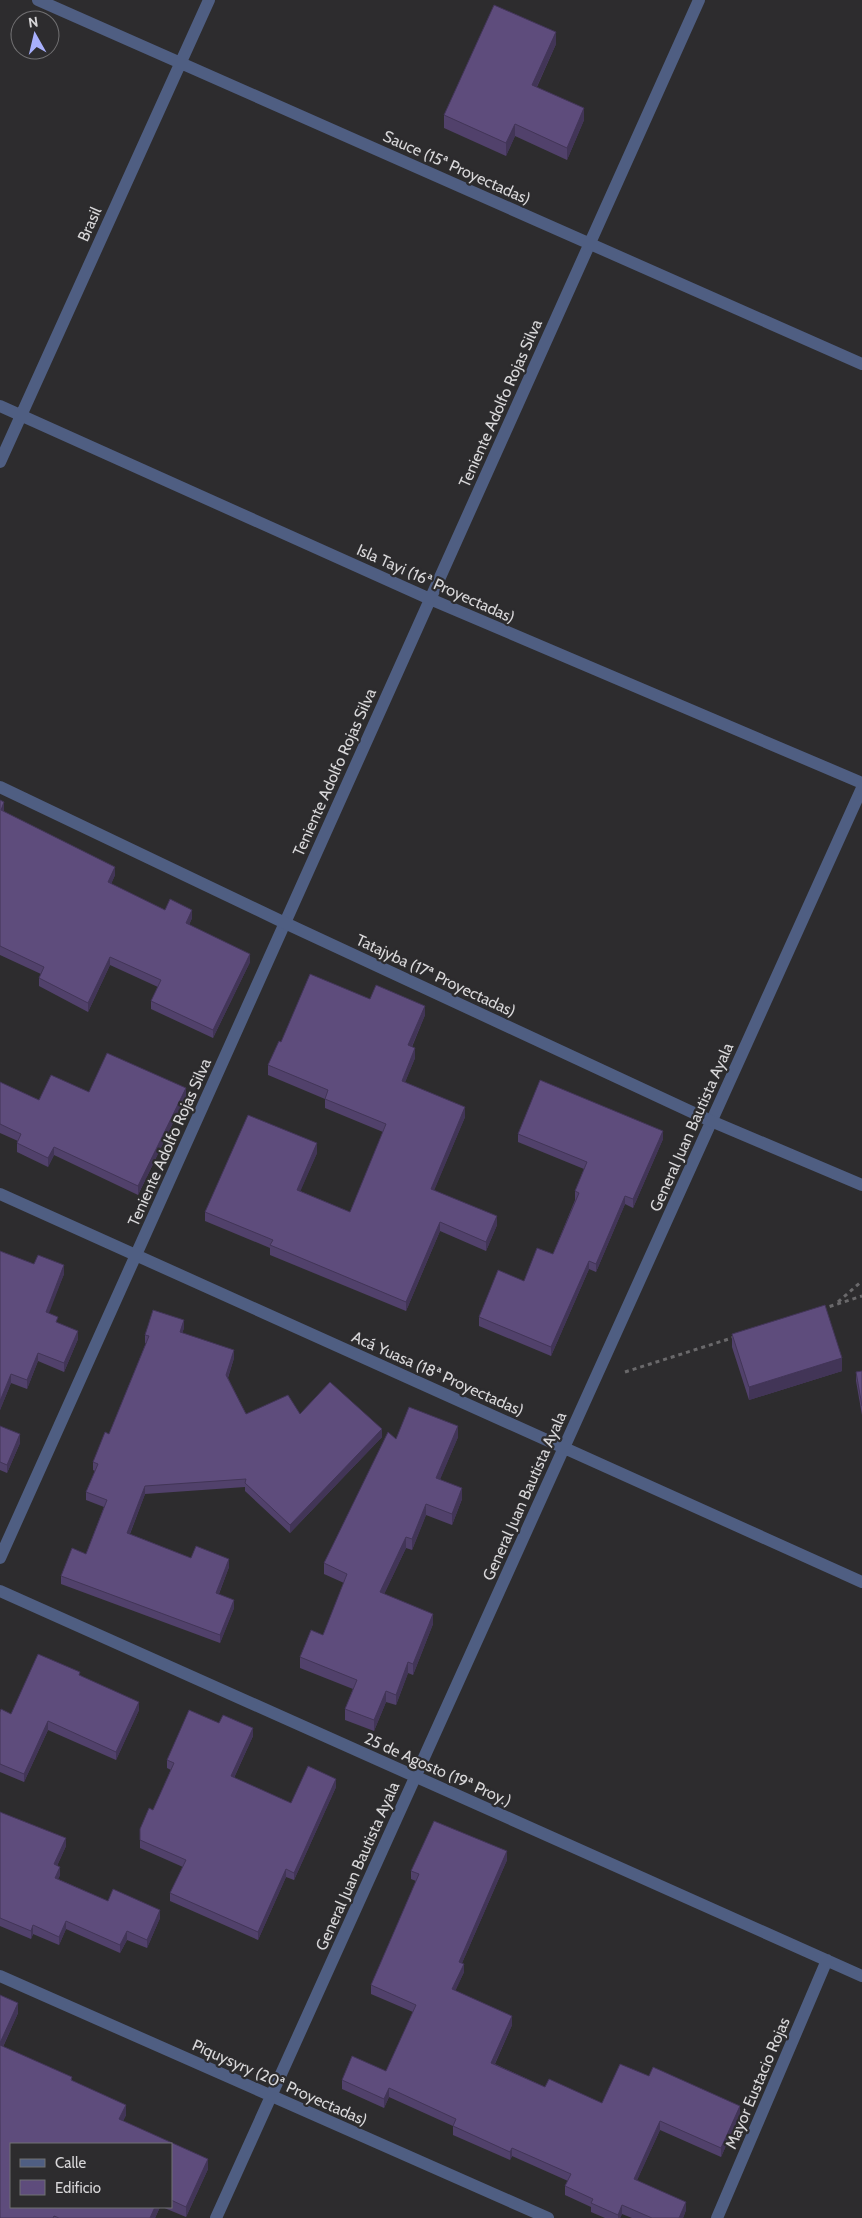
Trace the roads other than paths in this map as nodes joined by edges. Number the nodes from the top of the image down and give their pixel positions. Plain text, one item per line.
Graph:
1 (38, 0) edge
2 (208, 0) edge
3 (699, 0) edge
4 (180, 63) junction
5 (590, 243) junction
6 (862, 364) edge
7 (0, 406) edge
8 (21, 416) junction
9 (0, 462) edge
10 (430, 599) junction
11 (862, 783) edge
12 (0, 787) edge
13 (862, 788) edge
14 (285, 923) junction
15 (711, 1121) junction
16 (862, 1186) edge
17 (0, 1194) edge
18 (136, 1255) junction
19 (564, 1448) junction
20 (0, 1558) edge
21 (862, 1582) edge
22 (0, 1591) edge
23 (415, 1777) junction
24 (827, 1960) junction
25 (0, 1976) edge
26 (862, 1976) edge
27 (271, 2096) junction
28 (216, 2218) edge
29 (548, 2218) edge
30 (717, 2218) edge

1 - 4 street, Sauce (15ª Proyectadas)
2 - 4 street, Brasil
3 - 5 street, Teniente Adolfo Rojas Silva
4 - 5 street, Sauce (15ª Proyectadas)
4 - 8 street, Brasil
5 - 6 street, Sauce (15ª Proyectadas)
5 - 10 street, Teniente Adolfo Rojas Silva
7 - 8 street, Isla Tayi (16ª Proyectadas)
8 - 9 street, Brasil
8 - 10 street, Isla Tayi (16ª Proyectadas)
10 - 11 street, Isla Tayi (16ª Proyectadas)
10 - 14 street, Teniente Adolfo Rojas Silva
12 - 14 street, Tatajyba (17ª Proyectadas)
13 - 15 street, General Juan Bautista Ayala
14 - 15 street, Tatajyba (17ª Proyectadas)
14 - 18 street, Teniente Adolfo Rojas Silva
15 - 16 street, Tatajyba (17ª Proyectadas)
15 - 19 street, General Juan Bautista Ayala
17 - 18 street, Acá Yuasa (18ª Proyectadas)
18 - 19 street, Acá Yuasa (18ª Proyectadas)
18 - 20 street, Teniente Adolfo Rojas Silva
19 - 21 street, Acá Yuasa (18ª Proyectadas)
19 - 23 street, General Juan Bautista Ayala
22 - 23 street, 25 de Agosto (19ª Proy.)
23 - 24 street, 25 de Agosto (19ª Proy.)
23 - 27 street, General Juan Bautista Ayala
24 - 26 street, 25 de Agosto (19ª Proy.)
24 - 30 street, Mayor Eustacio Rojas
25 - 27 street, Piquysyry (20ª Proyectadas)
27 - 28 street, General Juan Bautista Ayala
27 - 29 street, Piquysyry (20ª Proyectadas)

